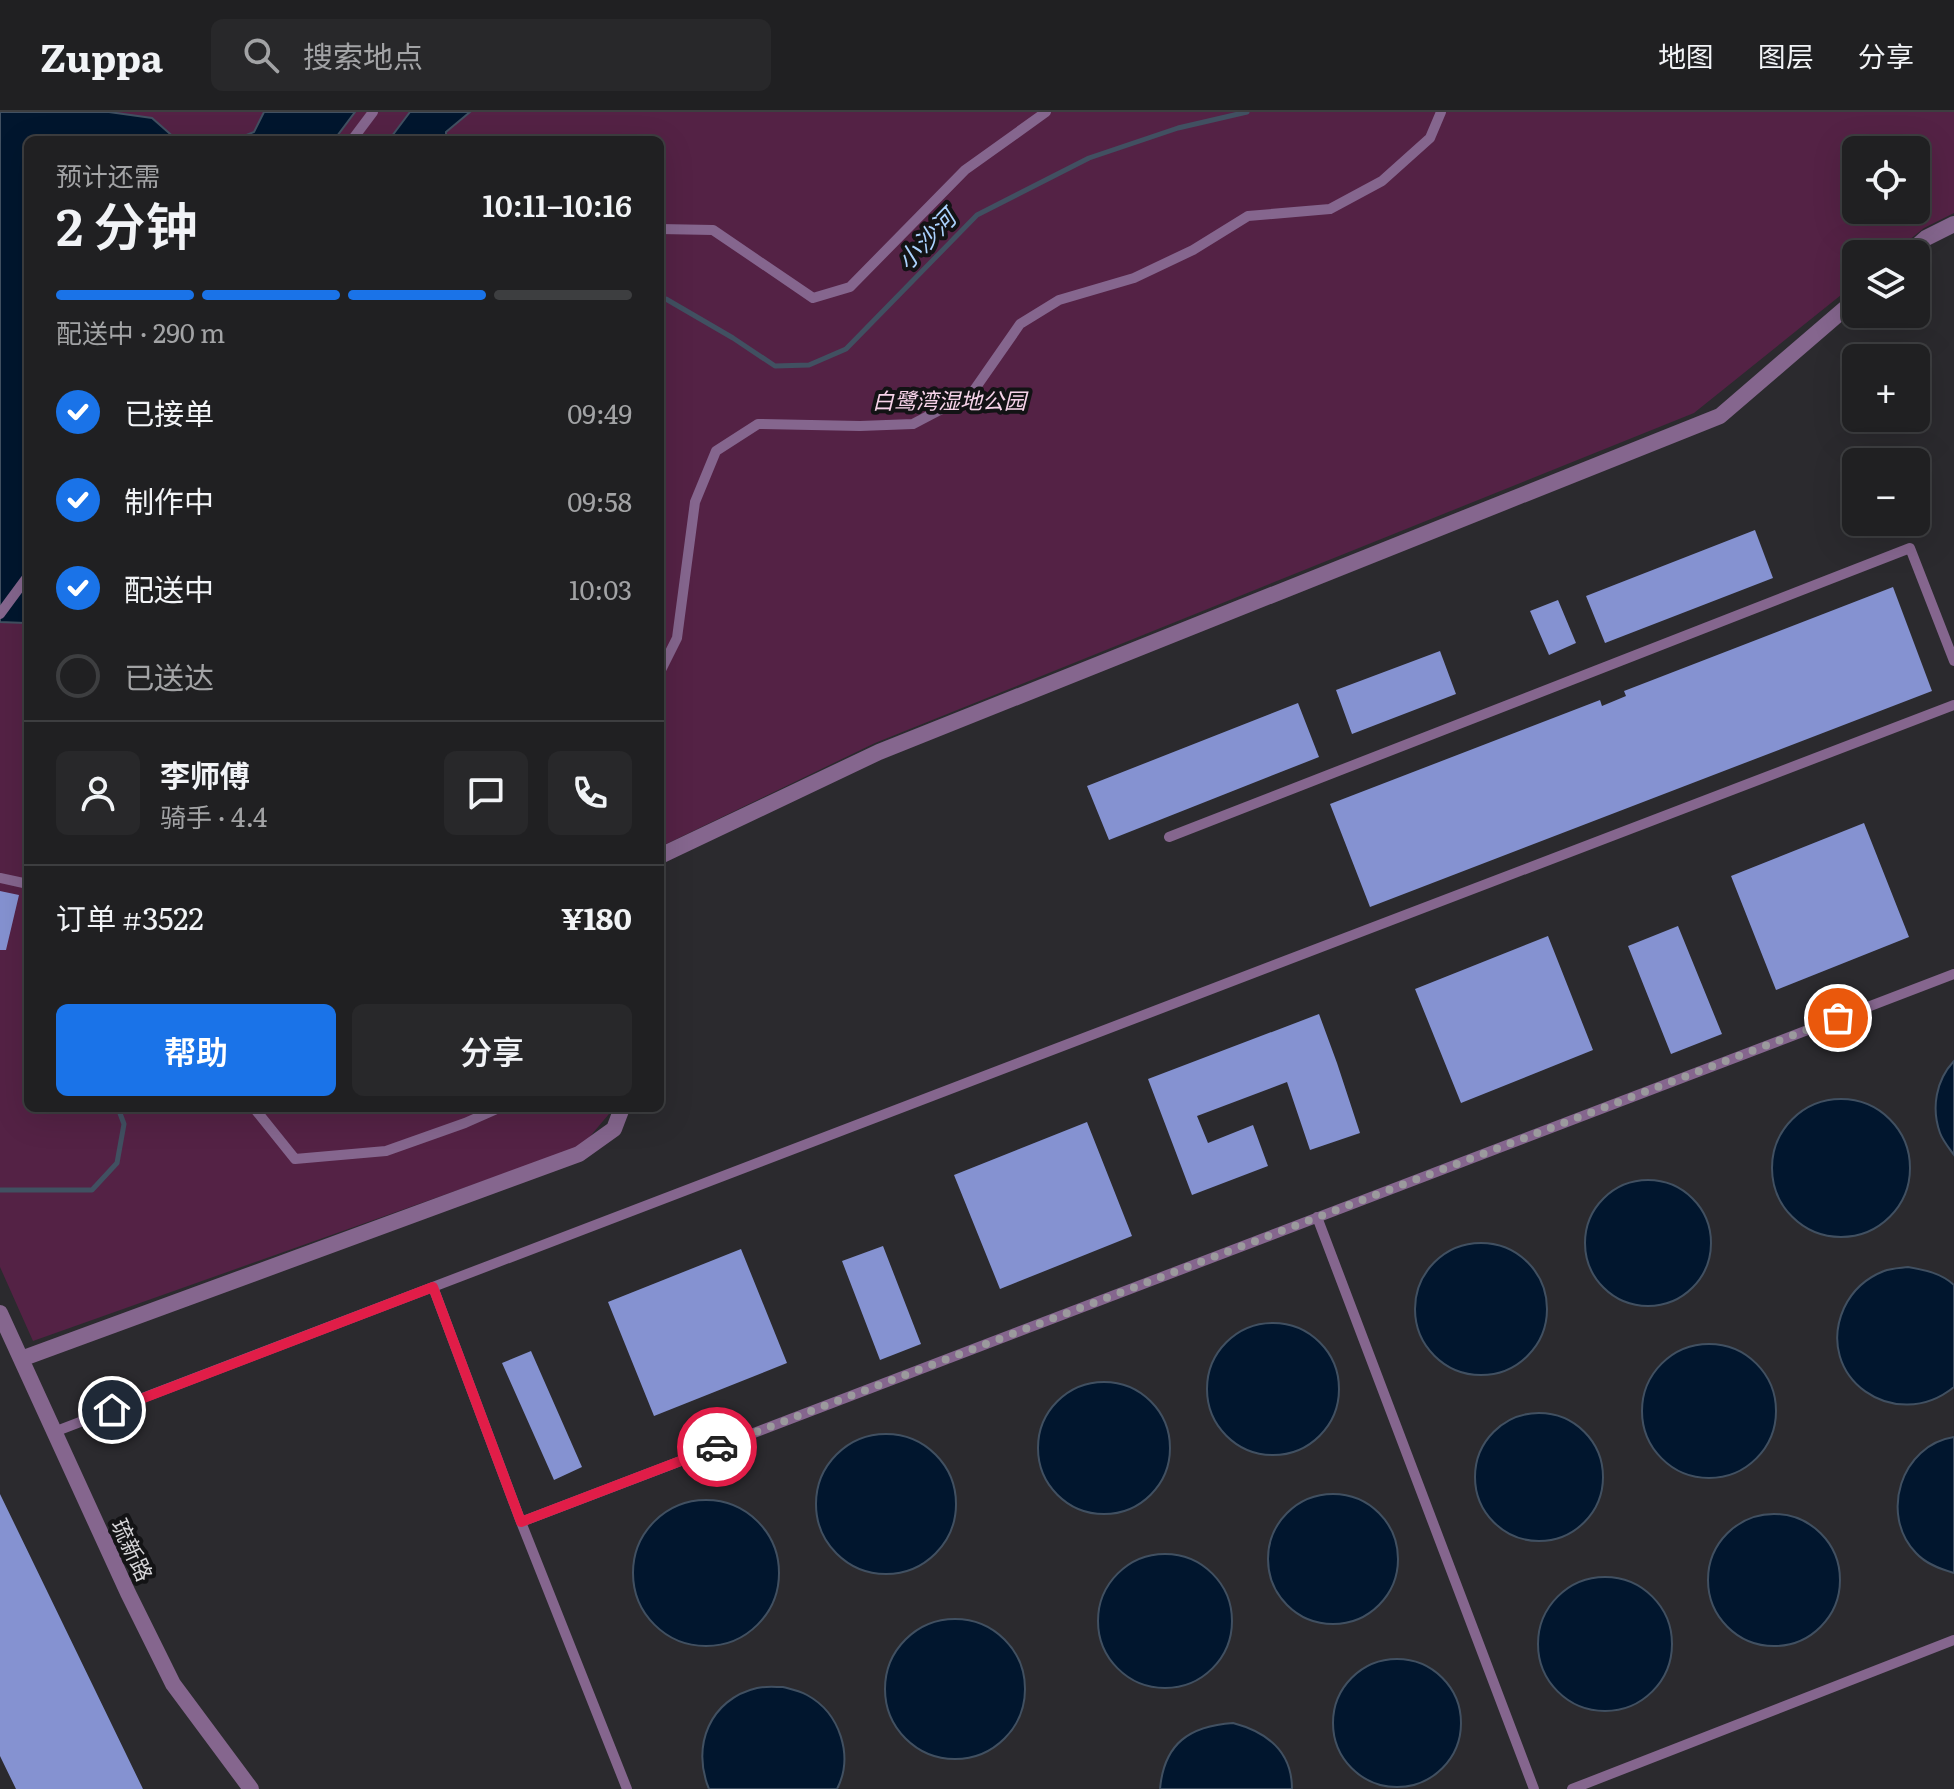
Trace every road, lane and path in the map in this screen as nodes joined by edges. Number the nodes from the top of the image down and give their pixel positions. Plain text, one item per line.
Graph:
1 (373, 112) edge
2 (1046, 112) edge
3 (1441, 112) edge
4 (355, 136) edge
5 (1954, 224) edge
6 (664, 229) edge
7 (1924, 240) edge
8 (1842, 311) edge
9 (24, 581) edge
10 (0, 614) edge
11 (1954, 661) edge
12 (664, 664) edge
13 (1954, 705) edge
14 (1169, 837) dead end
15 (664, 854) edge
16 (0, 878) edge
17 (24, 883) edge
18 (1954, 974) edge
19 (257, 1112) edge
20 (490, 1112) edge
21 (620, 1112) edge
22 (1317, 1217) junction
23 (433, 1287) junction
24 (0, 1313) edge
25 (21, 1359) junction
26 (54, 1432) junction
27 (521, 1522) junction
28 (1954, 1640) edge
29 (251, 1789) edge
30 (627, 1789) edge
31 (1534, 1789) edge
32 (1572, 1789) edge

1 - 4 lane
2 - 6 lane
3 - 12 lane
5 - 7 street
8 - 15 street
9 - 10 lane
11 - 14 lane
13 - 23 lane
16 - 17 lane
18 - 22 lane
19 - 20 lane
21 - 25 street
22 - 27 lane
22 - 31 lane
23 - 26 lane
23 - 27 lane
24 - 25 street, 琉新路
25 - 26 street, 琉新路
26 - 29 street, 琉新路
27 - 30 lane
28 - 32 lane

